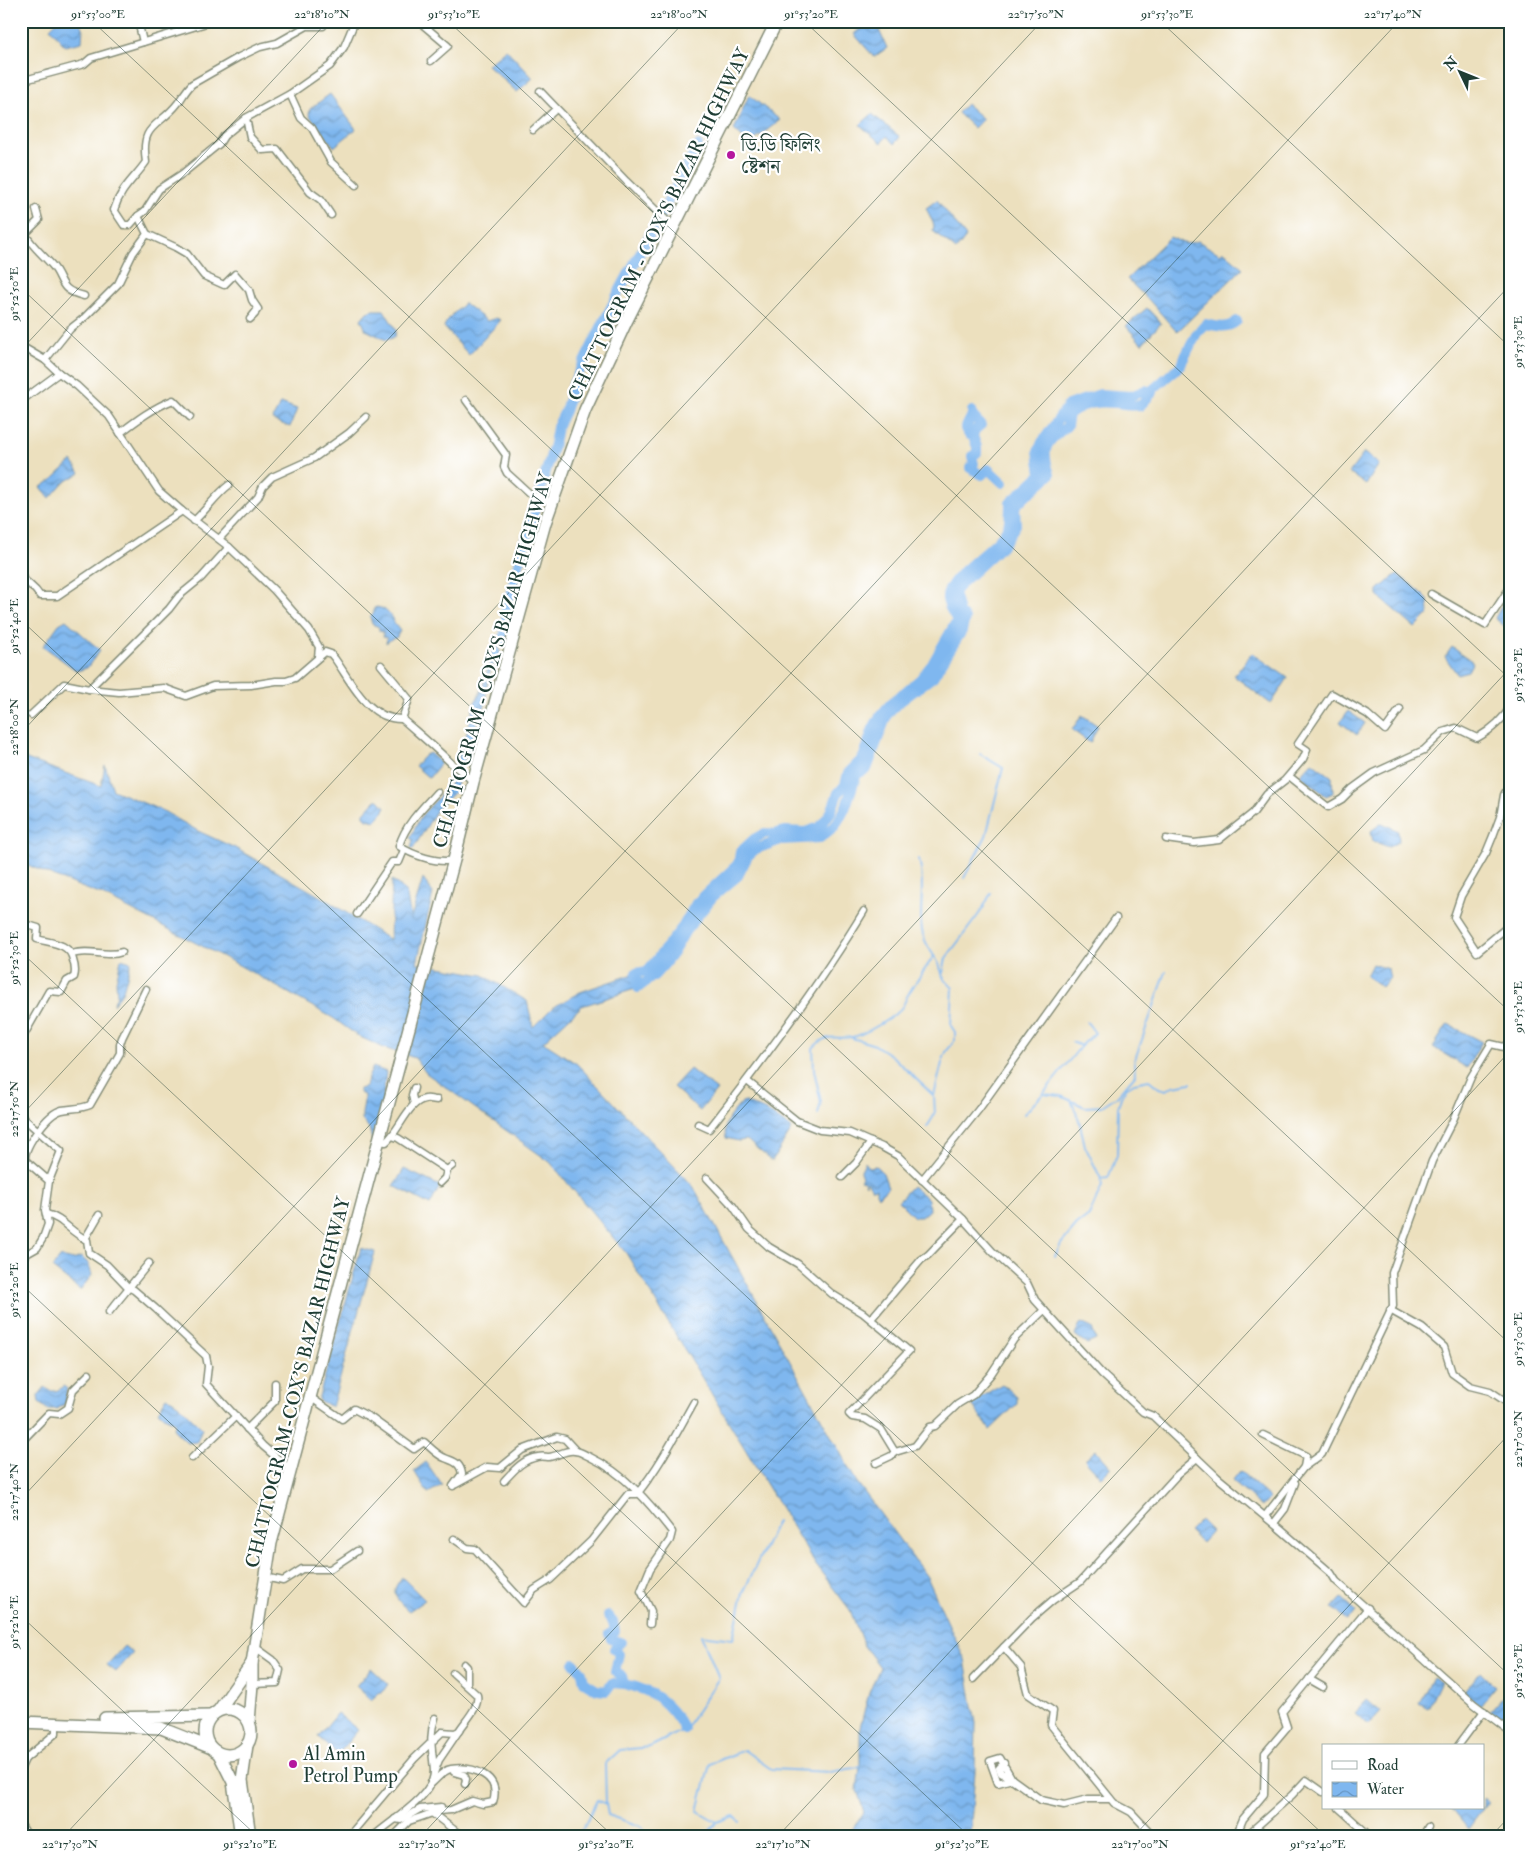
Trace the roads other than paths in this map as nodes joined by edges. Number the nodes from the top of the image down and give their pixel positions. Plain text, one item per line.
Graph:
1 (138, 21) edge
2 (213, 21) edge
3 (355, 21) edge
4 (424, 21) edge
5 (777, 21) edge
6 (323, 26) dead end
7 (143, 42) junction
8 (431, 61) dead end
9 (21, 81) edge
10 (540, 92) dead end
11 (290, 94) junction
12 (556, 109) junction
13 (246, 118) junction
14 (533, 130) dead end
15 (356, 185) dead end
16 (36, 209) dead end
17 (331, 215) dead end
18 (138, 216) junction
19 (673, 227) junction
20 (147, 234) junction
21 (23, 236) edge
22 (84, 296) dead end
23 (256, 314) dead end
24 (21, 346) edge
25 (46, 360) junction
26 (59, 373) junction
27 (466, 400) dead end
28 (21, 401) edge
29 (190, 417) dead end
30 (366, 417) dead end
31 (120, 433) junction
32 (229, 484) dead end
33 (548, 501) junction
34 (182, 512) junction
35 (194, 521) junction
36 (219, 539) junction
37 (230, 547) junction
38 (21, 576) edge
39 (1511, 586) edge
40 (1431, 594) dead end
41 (318, 657) junction
42 (381, 665) dead end
43 (89, 689) junction
44 (1511, 706) edge
45 (1400, 709) dead end
46 (31, 715) dead end
47 (402, 720) junction
48 (1289, 776) junction
49 (473, 782) junction
50 (1511, 782) edge
51 (437, 792) dead end
52 (1166, 840) dead end
53 (404, 850) junction
54 (454, 860) junction
55 (864, 911) dead end
56 (357, 914) dead end
57 (1116, 918) dead end
58 (21, 923) edge
59 (1511, 924) edge
60 (122, 952) dead end
61 (72, 954) junction
62 (146, 989) dead end
63 (21, 1040) edge
64 (1511, 1042) edge
65 (747, 1081) junction
66 (414, 1088) dead end
67 (437, 1100) dead end
68 (414, 1104) junction
69 (386, 1111) joint
70 (21, 1116) edge
71 (698, 1124) dead end
72 (38, 1130) junction
73 (392, 1136) junction
74 (378, 1141) junction
75 (871, 1142) junction
76 (842, 1177) dead end
77 (707, 1178) dead end
78 (922, 1180) junction
79 (49, 1181) junction
80 (440, 1183) dead end
81 (46, 1214) junction
82 (99, 1215) dead end
83 (963, 1219) junction
84 (85, 1239) junction
85 (21, 1257) edge
86 (150, 1263) dead end
87 (128, 1287) junction
88 (1044, 1310) junction
89 (1390, 1310) junction
90 (109, 1312) dead end
91 (871, 1319) junction
92 (89, 1374) dead end
93 (275, 1383) dead end
94 (310, 1396) junction
95 (694, 1402) dead end
96 (1511, 1405) edge
97 (236, 1416) junction
98 (248, 1430) junction
99 (1263, 1435) dead end
100 (23, 1437) edge
101 (576, 1451) junction
102 (895, 1452) junction
103 (192, 1458) dead end
104 (1197, 1458) junction
105 (876, 1463) dead end
106 (1304, 1467) junction
107 (290, 1470) junction
108 (1298, 1475) junction
109 (504, 1481) dead end
110 (638, 1493) junction
111 (1265, 1516) junction
112 (1274, 1523) junction
113 (454, 1539) dead end
114 (358, 1551) dead end
115 (265, 1578) junction
116 (1368, 1608) junction
117 (650, 1624) dead end
118 (1004, 1647) junction
119 (255, 1648) junction
120 (252, 1663) junction
121 (464, 1664) dead end
122 (453, 1673) dead end
123 (1309, 1678) junction
124 (974, 1679) dead end
125 (252, 1684) junction
126 (467, 1685) junction
127 (1323, 1686) dead end
128 (1484, 1711) junction
129 (215, 1713) junction
130 (21, 1715) edge
131 (435, 1718) dead end
132 (21, 1722) edge
133 (249, 1722) junction
134 (56, 1724) junction
135 (459, 1731) junction
136 (1511, 1732) edge
137 (430, 1743) junction
138 (1459, 1744) edge
139 (247, 1745) junction
140 (209, 1747) junction
141 (219, 1754) junction
142 (23, 1759) edge
143 (21, 1768) edge
144 (448, 1770) junction
145 (434, 1774) junction
146 (1012, 1779) junction
147 (432, 1783) junction
148 (465, 1784) dead end
149 (1322, 1791) edge
150 (1110, 1799) junction
151 (468, 1803) junction
152 (1341, 1810) edge
153 (432, 1813) junction
154 (395, 1819) junction
155 (21, 1825) edge
156 (1428, 1827) dead end
157 (250, 1835) edge
158 (28, 1836) edge
159 (350, 1836) edge
160 (374, 1836) edge
161 (394, 1836) edge
162 (462, 1836) edge
163 (1150, 1836) edge
164 (1236, 1836) edge
165 (1246, 1836) edge
166 (1370, 1836) edge
167 (1423, 1836) edge

1 - 7 street
2 - 7 street
3 - 11 street
4 - 8 street
5 - 19 highway, CHATTOGRAM - COX'S BAZAR HIGHWAY
6 - 18 street
7 - 9 street
10 - 12 street
11 - 13 street
11 - 15 street
12 - 14 street
12 - 19 street
13 - 17 street
13 - 18 street
16 - 21 street
18 - 20 street
19 - 33 highway, CHATTOGRAM - COX'S BAZAR HIGHWAY
20 - 23 street
20 - 25 street
21 - 22 street
24 - 25 street
25 - 26 street
26 - 28 street
26 - 31 street
27 - 33 street
29 - 31 street
30 - 36 street
31 - 34 street
32 - 35 street
33 - 49 highway, CHATTOGRAM - COX'S BAZAR HIGHWAY
34 - 35 street
34 - 38 street
35 - 36 street
36 - 37 street
37 - 41 street
37 - 43 street
39 - 40 street
41 - 43 street
41 - 47 street
42 - 47 street
43 - 46 street
44 - 48 street
45 - 48 street
47 - 49 street
48 - 52 street
49 - 54 highway, CHATTOGRAM - COX'S BAZAR HIGHWAY
50 - 59 street
51 - 53 street
53 - 54 street
53 - 56 street
54 - 69 highway, CHATTOGRAM - COX'S BAZAR HIGHWAY
55 - 65 street
57 - 78 street
58 - 61 street
60 - 61 street
61 - 63 street
62 - 72 street
64 - 89 street
65 - 71 street
65 - 75 street
66 - 68 street
67 - 68 street
68 - 73 street
69 - 74 highway, CHATTOGRAM-COX'S BAZAR HIGHWAY
70 - 72 street
72 - 79 street
72 - 79 street
73 - 74 street
73 - 80 street
74 - 94 highway, CHATTOGRAM-COX'S BAZAR HIGHWAY
75 - 76 street
75 - 78 street
77 - 91 street
78 - 83 street
79 - 81 street
81 - 84 street
81 - 85 street
82 - 84 street
83 - 88 street
83 - 91 street
84 - 87 street
86 - 87 street
87 - 90 street
87 - 97 street
88 - 102 street
88 - 104 street
89 - 96 street
89 - 106 street
91 - 102 street
92 - 100 street
93 - 98 street
94 - 101 street
94 - 107 highway, CHATTOGRAM-COX'S BAZAR HIGHWAY
95 - 110 street
97 - 98 street
97 - 103 street
98 - 107 street
99 - 106 street
101 - 109 street
101 - 110 street
102 - 105 street
104 - 111 street
104 - 118 street
106 - 108 street
107 - 115 highway, CHATTOGRAM-COX'S BAZAR HIGHWAY
108 - 111 street
108 - 112 street
110 - 113 street
110 - 117 street
111 - 112 street
112 - 116 street
114 - 115 street
115 - 119 highway, CHATTOGRAM-COX'S BAZAR HIGHWAY
116 - 123 street
116 - 128 street
118 - 124 street
118 - 150 street
119 - 120 highway, CHATTOGRAM-COX'S BAZAR HIGHWAY
119 - 125 street
120 - 125 highway, CHATTOGRAM-COX'S BAZAR HIGHWAY
120 - 129 highway, CHATTOGRAM-COX'S BAZAR HIGHWAY
121 - 126 street
122 - 126 street
123 - 127 street
123 - 164 street
125 - 133 highway, CHATTOGRAM-COX'S BAZAR HIGHWAY
126 - 135 street
128 - 136 street
128 - 138 street
129 - 130 highway
129 - 133 highway
129 - 140 highway
131 - 137 street
132 - 134 highway
133 - 139 highway
134 - 140 highway
134 - 142 street
135 - 137 street
135 - 145 street
137 - 145 street
137 - 159 street
139 - 141 highway
139 - 157 highway
140 - 141 highway
141 - 157 highway
142 - 143 street
144 - 147 street
144 - 148 street
144 - 151 street
145 - 147 street
146 - 146 street
146 - 150 street
147 - 154 street
149 - 165 street
150 - 163 street
151 - 153 street
151 - 154 street
152 - 166 street
153 - 161 street
153 - 162 street
154 - 160 street
155 - 158 street
156 - 167 street

